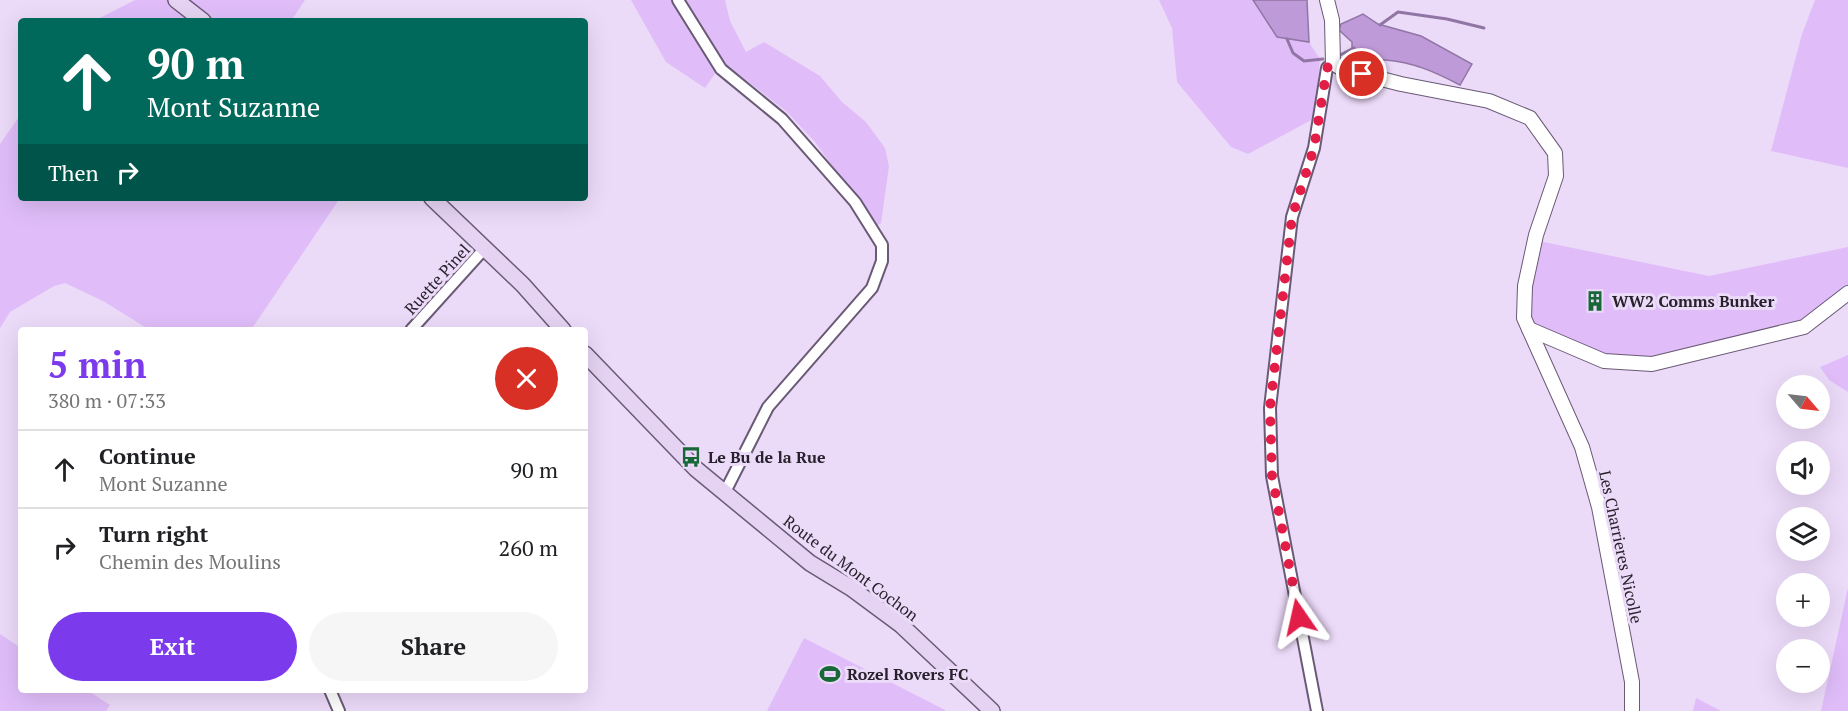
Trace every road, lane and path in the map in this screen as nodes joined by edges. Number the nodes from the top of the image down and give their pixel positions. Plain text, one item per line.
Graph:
1 (176, 0) edge
2 (678, 0) edge
3 (1327, 0) edge
4 (199, 18) edge
5 (1333, 63) junction
6 (435, 201) edge
7 (485, 248) junction
8 (1848, 293) edge
9 (414, 327) edge
10 (560, 327) edge
11 (1529, 329) junction
12 (588, 357) edge
13 (725, 492) junction
14 (331, 693) edge
15 (339, 711) edge
16 (992, 711) edge
17 (1317, 711) edge
18 (1632, 711) edge

1 - 4 main road
2 - 13 street
3 - 5 street
5 - 11 street, Les Charrieres Nicolle
5 - 17 street
6 - 7 main road
7 - 9 street, Ruette Pinel
7 - 10 main road
8 - 11 street
11 - 18 street, Les Charrieres Nicolle
12 - 13 main road, Route du Mont Cochon
13 - 16 main road, Route du Mont Cochon
14 - 15 street

